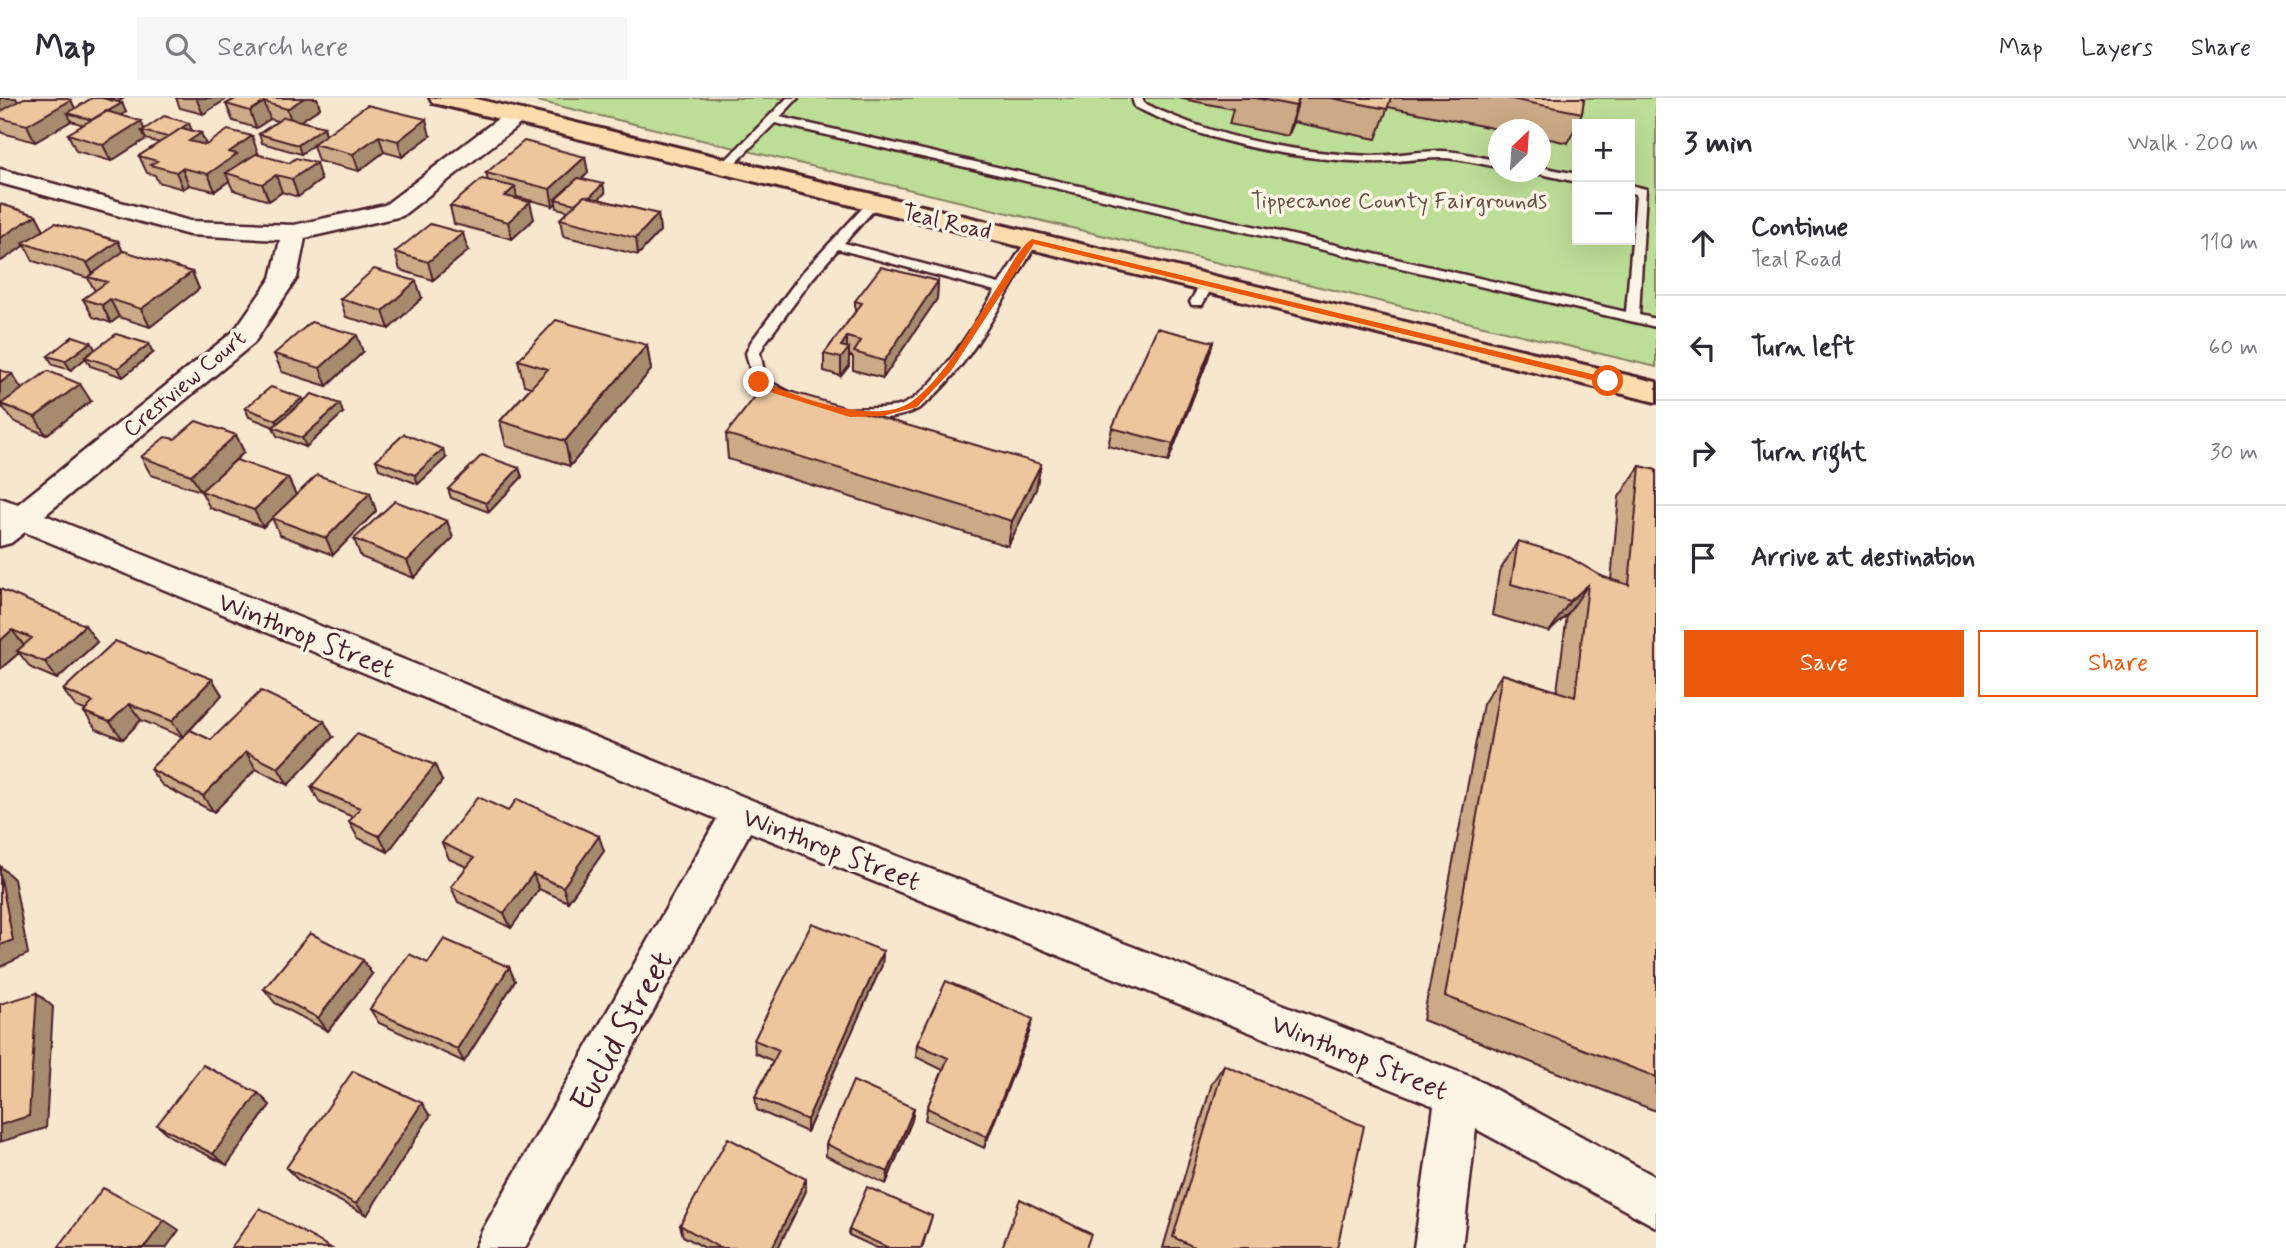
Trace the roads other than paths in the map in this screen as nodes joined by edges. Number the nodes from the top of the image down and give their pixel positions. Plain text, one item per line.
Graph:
1 (442, 98) edge
2 (793, 98) edge
3 (1137, 98) edge
4 (516, 116) junction
5 (774, 119) junction
6 (1488, 162) edge
7 (725, 167) junction
8 (1551, 172) edge
9 (0, 176) edge
10 (1572, 177) edge
11 (1636, 190) edge
12 (1656, 192) edge
13 (874, 203) junction
14 (294, 233) junction
15 (1032, 241) junction
16 (836, 245) junction
17 (1001, 289) junction
18 (1632, 317) junction
19 (1656, 323) edge
20 (1656, 392) edge
21 (801, 399) edge
22 (838, 410) edge
23 (7, 521) edge
24 (741, 812) junction
25 (1458, 1094) junction
26 (1656, 1203) edge
27 (499, 1248) edge
28 (1438, 1248) edge

1 - 4 main road, Teal Road
2 - 5 lane
3 - 6 lane
4 - 7 main road, Teal Road
4 - 14 street
5 - 7 lane
5 - 18 lane
7 - 13 main road, Teal Road
8 - 10 lane
9 - 14 street
11 - 12 lane
11 - 18 lane
13 - 15 main road, Teal Road
13 - 16 lane
14 - 23 street, Crestview Court
15 - 17 lane
15 - 20 main road, Teal Road
16 - 17 lane
16 - 21 lane
17 - 22 lane
18 - 19 lane
23 - 24 street, Winthrop Street
24 - 25 street, Winthrop Street
24 - 27 street, Euclid Street
25 - 26 street, Winthrop Street
25 - 28 street

